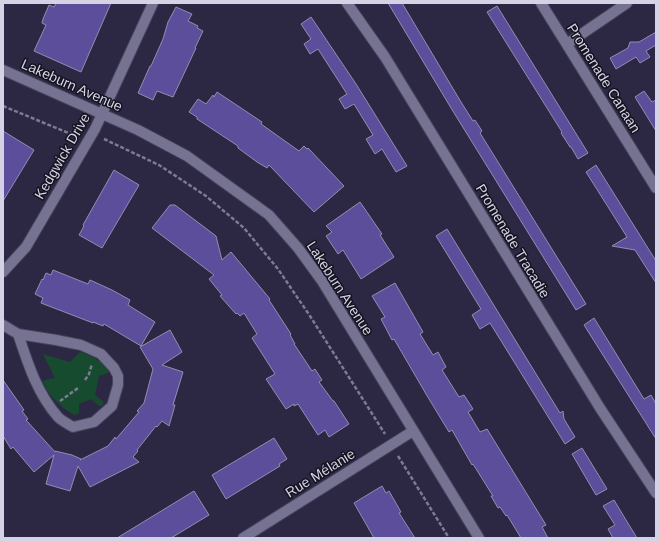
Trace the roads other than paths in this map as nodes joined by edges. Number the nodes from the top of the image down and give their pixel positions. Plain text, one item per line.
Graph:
1 (153, 3) edge
2 (347, 3) edge
3 (541, 3) edge
4 (627, 3) edge
5 (567, 44) junction
6 (3, 70) edge
7 (102, 114) junction
8 (656, 188) edge
9 (3, 272) edge
10 (3, 325) edge
11 (18, 334) junction
12 (413, 431) junction
13 (656, 493) edge
14 (243, 538) edge
15 (479, 538) edge

1 - 7 street, Kedgwick Drive
2 - 13 street, Promenade Tracadie
3 - 5 street, Promenade Canaan
4 - 5 street
5 - 8 street, Promenade Canaan
6 - 7 street, Lakeburn Avenue
7 - 9 street, Kedgwick Drive
7 - 12 street, Lakeburn Avenue
10 - 11 street
11 - 11 street
12 - 14 street, Rue Mélanie
12 - 15 street, Lakeburn Avenue

